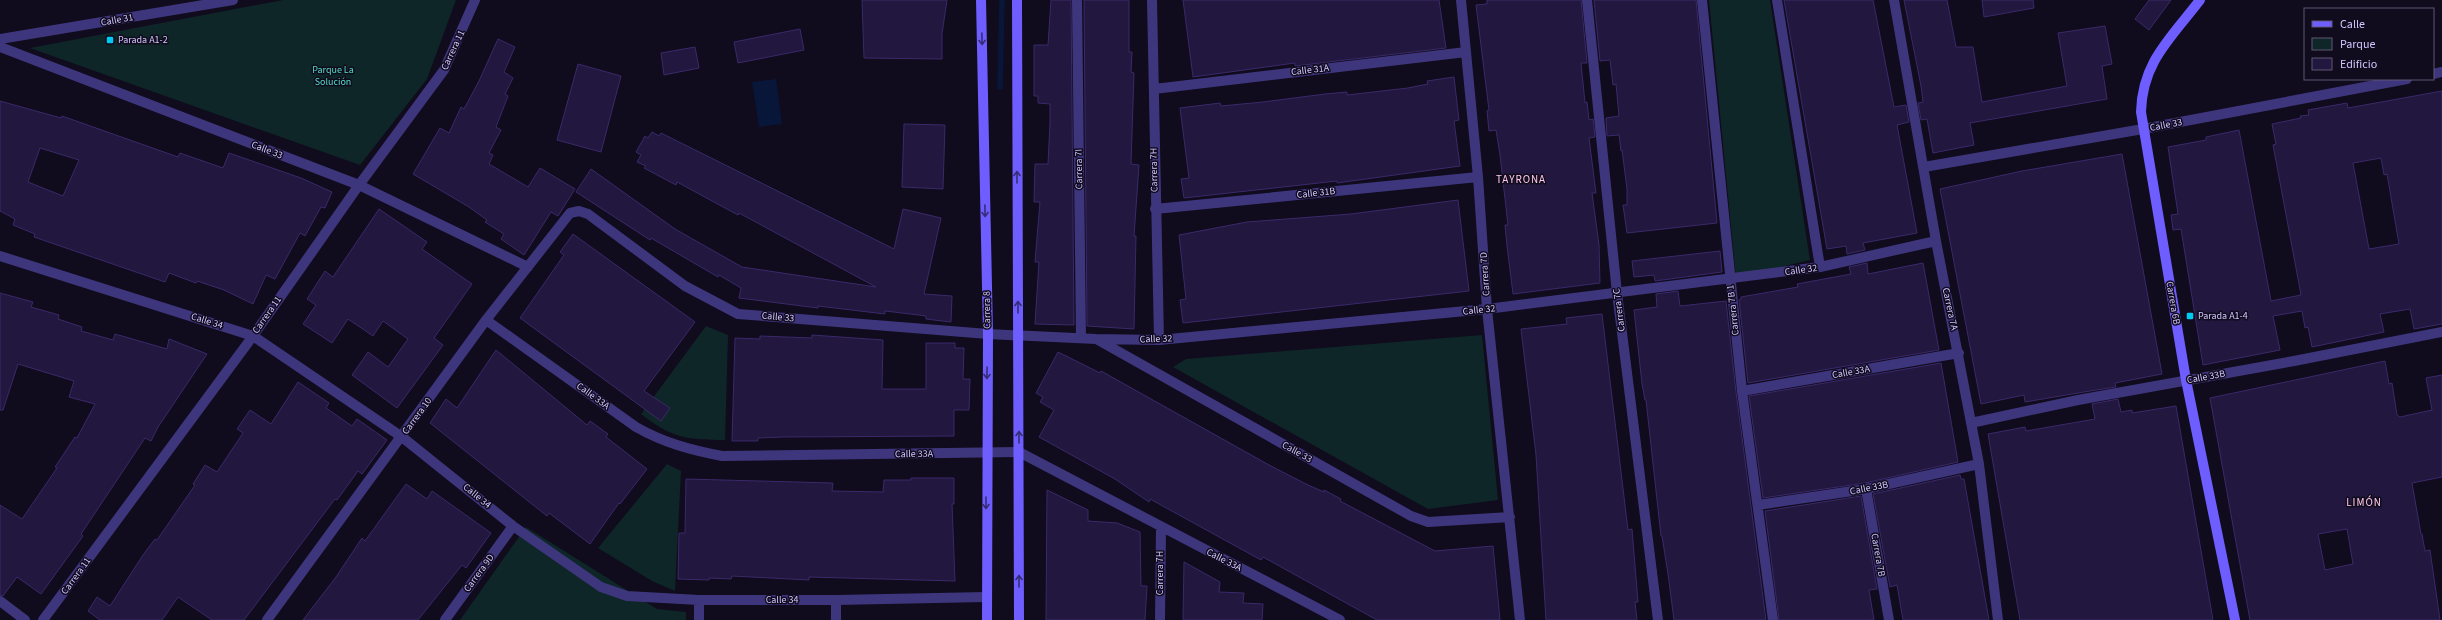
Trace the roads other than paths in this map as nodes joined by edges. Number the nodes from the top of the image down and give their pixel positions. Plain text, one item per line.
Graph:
1 (234, 0) edge
2 (475, 0) edge
3 (981, 0) edge
4 (1017, 0) edge
5 (1077, 0) edge
6 (1152, 0) edge
7 (1461, 0) edge
8 (1587, 0) edge
9 (1702, 0) edge
10 (1777, 0) edge
11 (1894, 0) edge
12 (2200, 0) edge
13 (0, 39) edge
14 (0, 47) edge
15 (1466, 52) junction
16 (2402, 80) edge
17 (1154, 89) junction
18 (2143, 129) junction
19 (1924, 166) junction
20 (1478, 177) junction
21 (358, 186) junction
22 (1155, 209) junction
23 (570, 213) joint
24 (1936, 241) junction
25 (0, 256) edge
26 (528, 267) junction
27 (1820, 267) junction
28 (1730, 280) junction
29 (1617, 293) junction
30 (1487, 309) junction
31 (486, 320) junction
32 (2442, 332) edge
33 (988, 334) junction
34 (1018, 335) junction
35 (253, 336) junction
36 (1081, 338) junction
37 (1096, 339) junction
38 (1159, 340) junction
39 (1959, 354) junction
40 (2186, 380) junction
41 (1742, 391) junction
42 (1971, 423) junction
43 (402, 437) junction
44 (1019, 452) junction
45 (986, 453) junction
46 (1979, 464) junction
47 (1866, 489) junction
48 (1758, 505) junction
49 (1510, 517) junction
50 (513, 526) junction
51 (1160, 527) junction
52 (986, 597) junction
53 (699, 600) junction
54 (836, 600) junction
55 (0, 601) edge
56 (25, 620) edge
57 (43, 620) edge
58 (267, 620) edge
59 (445, 620) edge
60 (699, 620) edge
61 (836, 620) edge
62 (987, 620) edge
63 (1019, 620) edge
64 (1160, 620) edge
65 (1340, 620) edge
66 (1520, 620) edge
67 (1658, 620) edge
68 (1772, 620) edge
69 (1889, 620) edge
70 (1998, 620) edge
71 (2235, 620) edge

1 - 13 street, Calle 31
2 - 21 street, Carrera 11
3 -> 33 street, Carrera 8
34 -> 4 street
5 - 36 street, Carrera 7I
6 - 17 street, Carrera 7H
7 - 15 street, Carrera 7D
8 - 29 street, Carrera 7C
9 - 28 street, Carrera 7B 1
10 - 27 street
11 - 19 street, Carrera 7A
12 - 18 street, Carrera 6B
14 - 21 street, Calle 33
15 - 17 street, Calle 31A
15 - 20 street, Carrera 7D
16 - 18 street, Calle 33
17 - 22 street, Carrera 7H
18 - 19 street, Calle 33
18 - 40 street, Carrera 6B
19 - 24 street, Carrera 7A
20 - 22 street, Calle 31B
20 - 30 street, Carrera 7D
21 - 26 street, Calle 33
21 - 35 street, Carrera 11
22 - 38 street, Carrera 7H
23 - 26 street, Carrera 10
23 - 33 street, Calle 33
24 - 27 street, Calle 32
24 - 39 street, Carrera 7A
25 - 35 street, Calle 34
26 - 31 street, Carrera 10
27 - 28 street, Calle 32
28 - 29 street, Calle 32
28 - 41 street, Carrera 7B 1
29 - 30 street, Calle 32
29 - 67 street, Carrera 7C
30 - 38 street, Calle 32
30 - 49 street, Carrera 7D
31 - 43 street, Carrera 10
31 - 45 street, Calle 33A
32 - 40 street, Calle 33B
33 - 34 street, Calle 33
33 -> 45 street, Carrera 8
34 - 36 street, Calle 32
44 -> 34 street
35 - 43 street, Calle 34
35 - 57 street, Carrera 11
36 - 37 street, Calle 32
37 - 38 street, Calle 32
37 - 49 street, Calle 33
39 - 41 street, Calle 33A
39 - 42 street, Carrera 7A
40 - 42 street, Calle 33B
40 - 71 street, Carrera 6B
41 - 48 street, Carrera 7B 1
42 - 46 street, Carrera 7A
43 - 50 street, Calle 34
43 - 58 street, Carrera 10
44 - 45 street, Calle 33A
44 - 51 street, Calle 33A
63 -> 44 street
45 -> 52 street, Carrera 8
46 - 47 street, Calle 33B
46 - 70 street, Carrera 7A
47 - 48 street, Calle 33B
47 - 69 street, Carrera 7B
48 - 68 street, Carrera 7B 1
49 - 66 street, Carrera 7D
50 - 53 street, Calle 34
50 - 59 street, Carrera 9D
51 - 64 street, Carrera 7H
51 - 65 street, Calle 33A
52 - 54 street, Calle 34
52 - 62 street, Carrera 8
53 - 54 street, Calle 34
53 - 60 street
54 - 61 street
55 - 56 street

